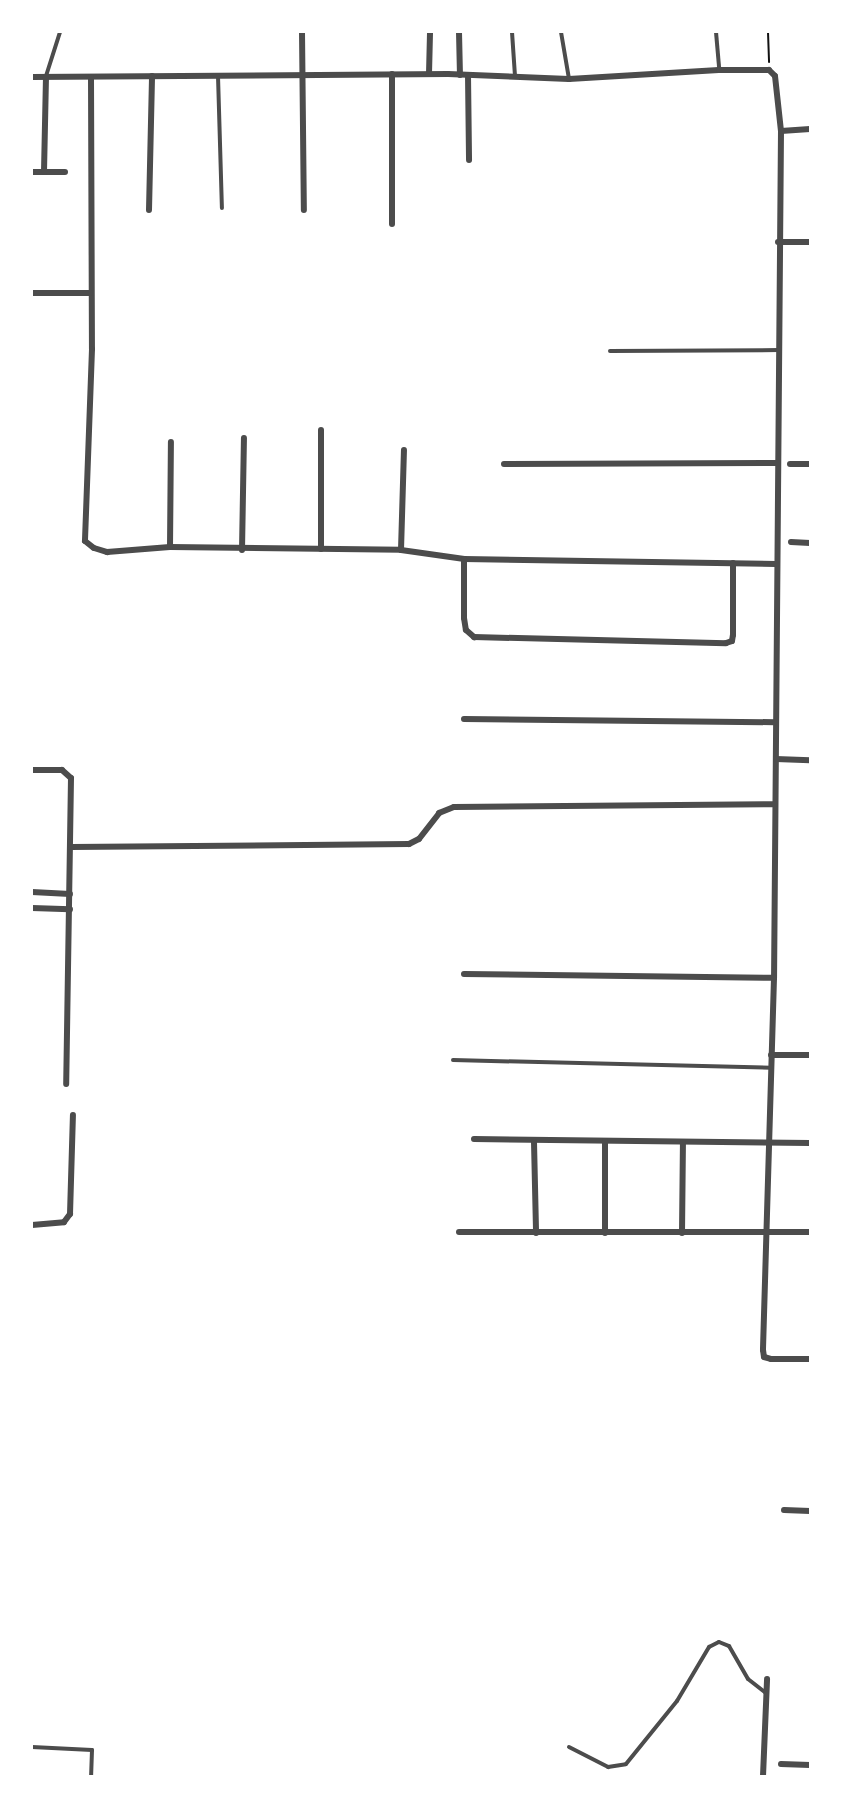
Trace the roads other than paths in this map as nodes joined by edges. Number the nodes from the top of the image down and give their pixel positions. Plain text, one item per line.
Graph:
1 (60, 32) edge
2 (302, 32) edge
3 (430, 32) edge
4 (459, 32) edge
5 (512, 32) edge
6 (561, 32) edge
7 (716, 32) edge
8 (719, 70) junction
9 (429, 74) junction
10 (305, 75) junction
11 (392, 75) junction
12 (460, 75) junction
13 (468, 75) junction
14 (152, 76) junction
15 (218, 76) junction
16 (46, 77) junction
17 (515, 77) junction
18 (32, 78) edge
19 (92, 78) junction
20 (569, 79) junction
21 (810, 129) edge
22 (781, 130) junction
23 (470, 160) dead end
24 (32, 172) edge
25 (44, 172) junction
26 (64, 172) dead end
27 (222, 208) dead end
28 (149, 210) dead end
29 (304, 210) dead end
30 (392, 224) dead end
31 (778, 242) junction
32 (810, 242) edge
33 (32, 293) edge
34 (90, 293) junction
35 (779, 350) junction
36 (610, 351) dead end
37 (321, 430) dead end
38 (244, 438) dead end
39 (171, 442) dead end
40 (404, 450) dead end
41 (778, 463) junction
42 (504, 464) dead end
43 (790, 464) dead end
44 (810, 464) edge
45 (791, 543) dead end
46 (810, 543) edge
47 (170, 547) junction
48 (321, 549) junction
49 (242, 550) junction
50 (401, 550) junction
51 (464, 560) junction
52 (733, 563) junction
53 (776, 564) junction
54 (464, 719) dead end
55 (776, 722) junction
56 (776, 759) junction
57 (810, 760) edge
58 (32, 770) edge
59 (775, 804) junction
60 (71, 847) junction
61 (32, 892) edge
62 (70, 894) junction
63 (32, 908) edge
64 (70, 909) junction
65 (464, 974) dead end
66 (774, 978) junction
67 (771, 1054) junction
68 (810, 1055) edge
69 (453, 1060) dead end
70 (771, 1068) junction
71 (66, 1084) dead end
72 (73, 1115) dead end
73 (474, 1139) dead end
74 (605, 1141) junction
75 (534, 1142) junction
76 (683, 1142) junction
77 (769, 1143) junction
78 (810, 1143) edge
79 (32, 1225) edge
80 (459, 1232) dead end
81 (768, 1232) junction
82 (810, 1232) edge
83 (536, 1233) junction
84 (605, 1233) junction
85 (682, 1233) junction
86 (810, 1359) edge
87 (784, 1510) dead end
88 (810, 1511) edge
89 (767, 1679) dead end
90 (766, 1693) junction
91 (32, 1747) edge
92 (569, 1747) dead end
93 (781, 1764) dead end
94 (810, 1765) edge
95 (91, 1776) edge
96 (763, 1776) edge

1 - 16 lane
2 - 10 street
3 - 9 street
4 - 12 street
5 - 17 lane
6 - 20 lane
7 - 8 lane
8 - 20 street
8 - 22 street
9 - 11 street
9 - 12 street
10 - 11 street
10 - 15 street
10 - 29 street
11 - 30 street
12 - 13 street
13 - 17 street
13 - 23 street
14 - 15 street
14 - 19 street
14 - 28 street
15 - 27 lane
16 - 18 street
16 - 19 street
16 - 25 street
17 - 20 street
19 - 34 street
21 - 22 street
22 - 31 street
24 - 25 street
25 - 26 street
31 - 32 street
31 - 35 street
33 - 34 street
34 - 47 street
35 - 36 lane
35 - 41 street
37 - 48 street
38 - 49 street
39 - 47 street
40 - 50 street
41 - 42 street
41 - 53 street
43 - 44 street
45 - 46 street
47 - 49 street
48 - 49 street
48 - 50 street
50 - 51 street
51 - 52 street
51 - 52 street
52 - 53 street
53 - 55 street
54 - 55 street
55 - 56 street
56 - 57 street
56 - 59 street
58 - 60 street
59 - 60 street
59 - 66 street
60 - 62 street
61 - 62 street
62 - 64 street
63 - 64 street
64 - 71 street
65 - 66 street
66 - 67 street
67 - 68 street
67 - 70 street
69 - 70 lane
70 - 77 street
72 - 79 street
73 - 75 street
74 - 75 street
74 - 76 street
74 - 84 street
75 - 83 street
76 - 77 street
76 - 85 street
77 - 78 street
77 - 81 street
80 - 83 street
81 - 82 street
81 - 85 street
81 - 86 street
83 - 84 street
84 - 85 street
87 - 88 street
89 - 90 street
90 - 92 lane
90 - 96 street
91 - 95 lane
93 - 94 street

